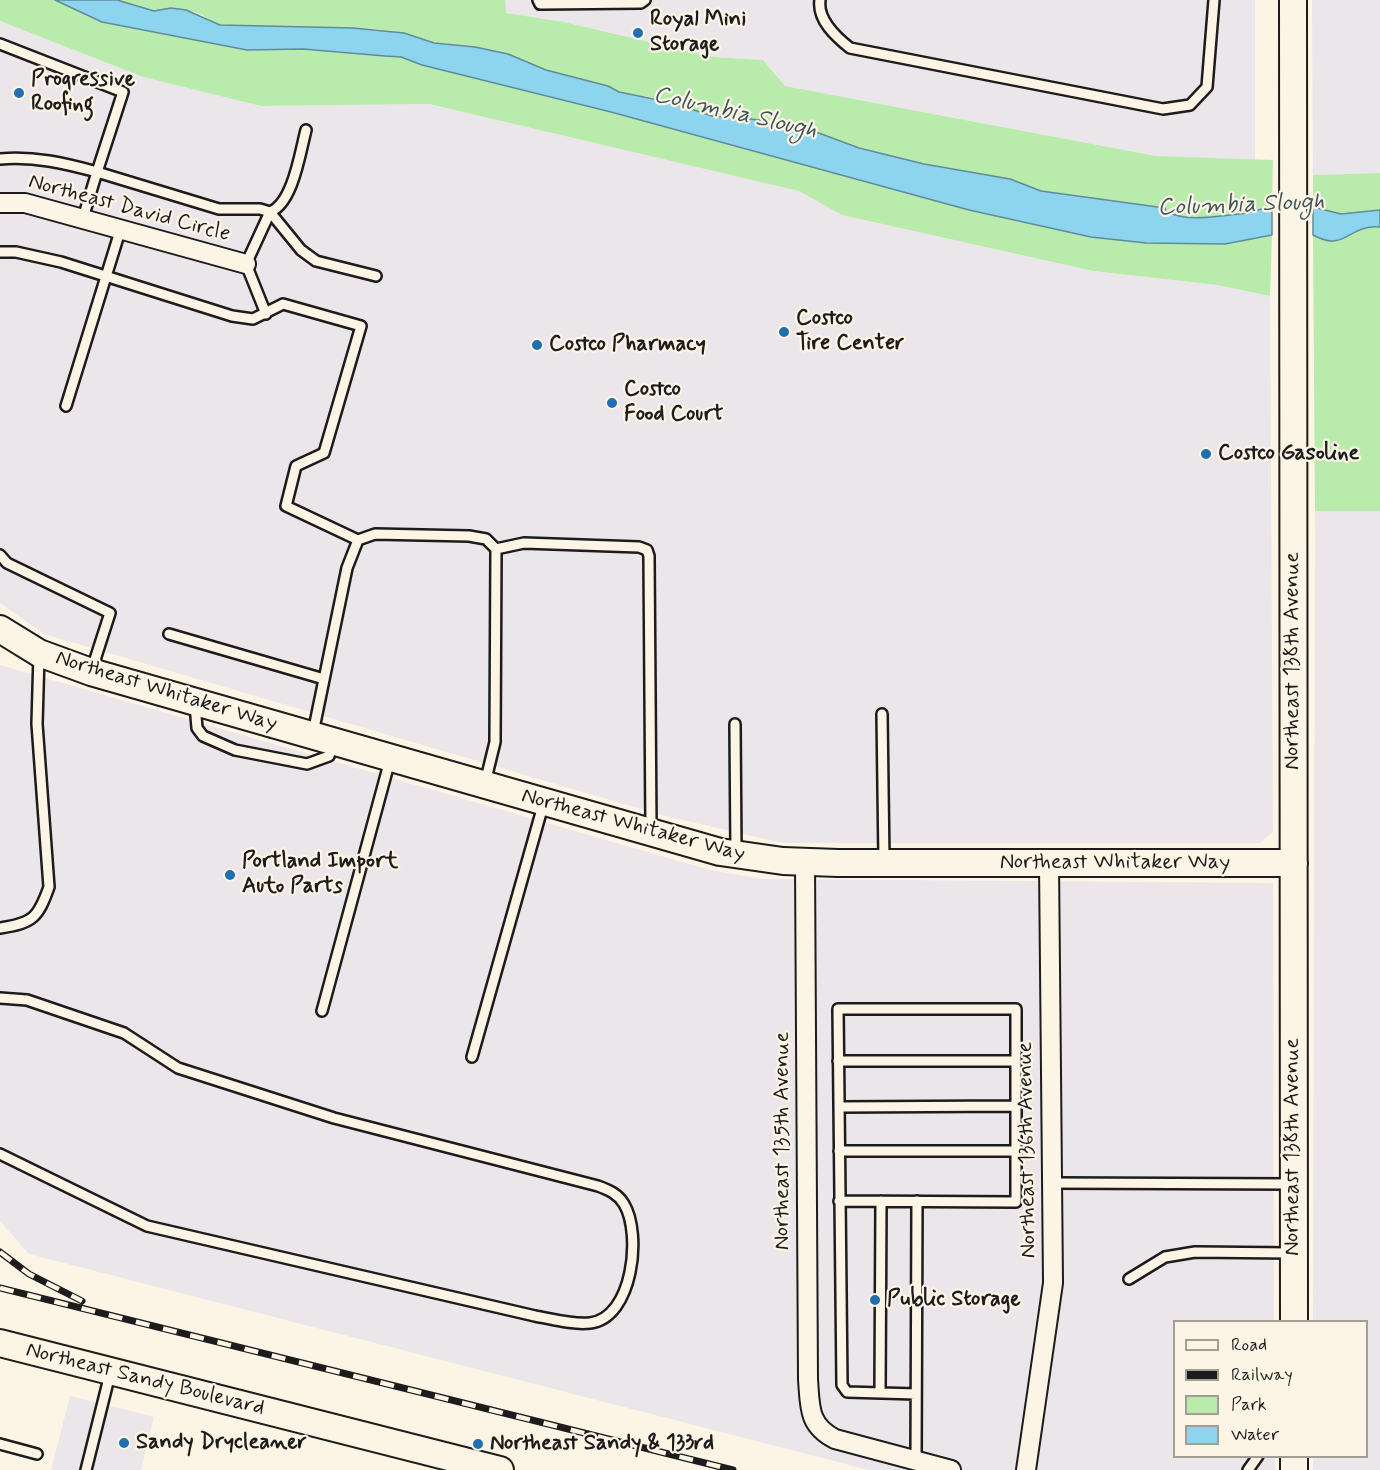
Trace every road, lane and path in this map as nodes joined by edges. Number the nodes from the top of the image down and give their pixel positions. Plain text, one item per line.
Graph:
1 (538, 0) edge
2 (645, 0) edge
3 (820, 0) edge
4 (1214, 0) edge
5 (1293, 0) edge
6 (0, 44) edge
7 (306, 129) dead end
8 (0, 159) edge
9 (97, 172) junction
10 (0, 203) edge
11 (270, 212) junction
12 (83, 218) junction
13 (121, 228) junction
14 (0, 252) edge
15 (246, 264) junction
16 (108, 275) junction
17 (376, 276) dead end
18 (266, 314) junction
19 (66, 406) dead end
20 (358, 540) junction
21 (496, 549) junction
22 (0, 555) edge
23 (0, 629) edge
24 (169, 634) dead end
25 (39, 653) junction
26 (91, 672) junction
27 (324, 679) junction
28 (195, 702) junction
29 (882, 714) dead end
30 (735, 724) dead end
31 (323, 739) junction
32 (391, 758) junction
33 (485, 785) junction
34 (544, 802) junction
35 (651, 833) junction
36 (736, 855) junction
37 (805, 862) junction
38 (884, 863) junction
39 (1049, 863) junction
40 (1294, 863) junction
41 (0, 928) edge
42 (0, 999) edge
43 (322, 1011) dead end
44 (472, 1057) dead end
45 (838, 1061) junction
46 (1016, 1061) junction
47 (1016, 1106) junction
48 (839, 1107) junction
49 (839, 1150) junction
50 (1016, 1150) junction
51 (0, 1154) edge
52 (1052, 1183) junction
53 (1293, 1184) junction
54 (839, 1201) junction
55 (881, 1201) junction
56 (917, 1201) junction
57 (1293, 1253) junction
58 (1129, 1279) dead end
59 (1294, 1320) edge
60 (0, 1344) edge
61 (111, 1372) junction
62 (880, 1394) junction
63 (916, 1394) junction
64 (0, 1444) edge
65 (37, 1454) dead end
66 (916, 1462) junction
67 (86, 1470) edge
68 (500, 1470) edge
69 (951, 1470) edge
70 (1026, 1470) edge

1 - 2 lane
3 - 4 lane
5 - 40 street, Northeast 138th Avenue
6 - 9 lane
7 - 11 lane
8 - 9 lane
9 - 11 lane
9 - 12 lane
10 - 12 street, Northeast David Circle
11 - 15 lane
11 - 17 lane
12 - 13 street, Northeast David Circle
13 - 15 street, Northeast David Circle
13 - 16 lane
14 - 16 lane
15 - 18 lane
16 - 18 lane
16 - 19 lane
18 - 20 lane
20 - 21 lane
20 - 27 lane
21 - 33 lane
21 - 35 lane
22 - 26 lane
23 - 25 street, Northeast Whitaker Way
24 - 27 lane
25 - 26 street, Northeast Whitaker Way
25 - 41 lane
26 - 28 street, Northeast Whitaker Way
27 - 31 lane
28 - 31 street, Northeast Whitaker Way
28 - 31 lane
29 - 38 lane
30 - 36 lane
31 - 32 street, Northeast Whitaker Way
32 - 33 street, Northeast Whitaker Way
32 - 43 lane
33 - 34 street, Northeast Whitaker Way
34 - 35 street, Northeast Whitaker Way
34 - 44 lane
35 - 36 street, Northeast Whitaker Way
36 - 37 street, Northeast Whitaker Way
37 - 38 street, Northeast Whitaker Way
37 - 66 street, Northeast 135th Avenue
38 - 39 street, Northeast Whitaker Way
39 - 40 street, Northeast Whitaker Way
39 - 52 street, Northeast 136th Avenue
40 - 53 street, Northeast 138th Avenue
42 - 51 lane
45 - 46 lane
45 - 46 lane
45 - 48 lane
46 - 47 lane
47 - 48 lane
47 - 50 lane
48 - 49 lane
49 - 50 lane
49 - 54 lane
50 - 56 lane
52 - 53 lane
52 - 70 street, Northeast 136th Avenue
53 - 57 street, Northeast 138th Avenue
54 - 55 lane
54 - 62 lane
55 - 56 lane
55 - 62 lane
56 - 63 lane
57 - 58 lane
57 - 59 street, Northeast 138th Avenue
60 - 61 street, Northeast Sandy Boulevard
61 - 67 lane
61 - 68 street, Northeast Sandy Boulevard
62 - 63 lane
63 - 66 lane
64 - 65 lane
66 - 69 street

